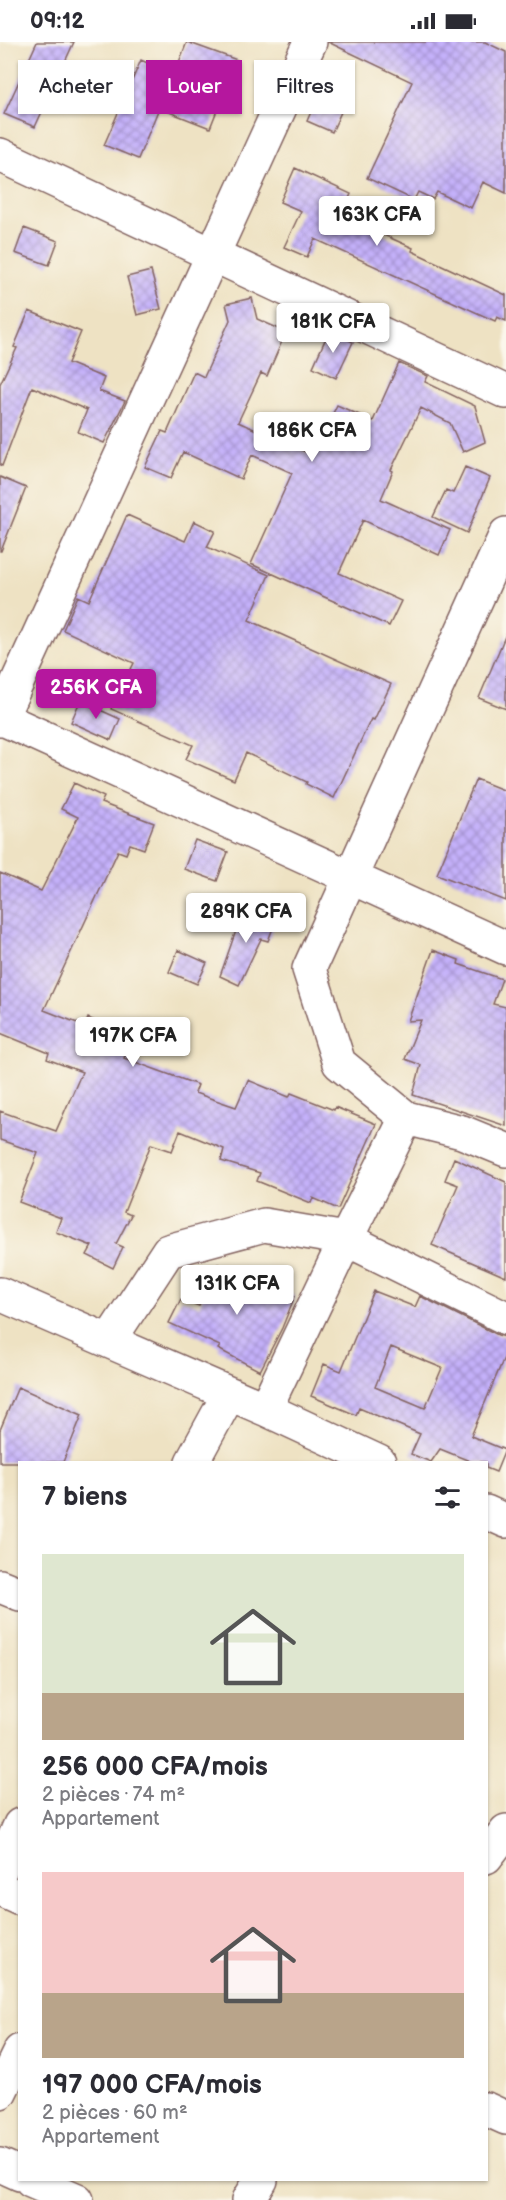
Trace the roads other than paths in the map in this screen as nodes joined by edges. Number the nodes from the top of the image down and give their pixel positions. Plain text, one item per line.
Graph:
1 (310, 42) edge
2 (0, 155) edge
3 (213, 254) junction
4 (506, 392) edge
5 (506, 534) edge
6 (1, 719) edge
7 (350, 876) junction
8 (506, 948) edge
9 (406, 1118) junction
10 (506, 1150) edge
11 (345, 1239) junction
12 (0, 1293) edge
13 (506, 1318) edge
14 (109, 1341) junction
15 (229, 1394) junction
16 (265, 1409) junction
17 (193, 1461) edge
18 (377, 1461) edge
19 (488, 1513) edge
20 (506, 1521) edge
21 (0, 1586) edge
22 (18, 1593) edge
23 (18, 1830) edge
24 (506, 1831) edge
25 (488, 1854) edge
26 (0, 1871) edge
27 (0, 1889) edge
28 (18, 1897) edge
29 (18, 2055) edge
30 (0, 2092) edge
31 (488, 2110) edge
32 (506, 2118) edge
33 (0, 2165) edge
34 (18, 2173) edge
35 (34, 2181) edge
36 (260, 2181) edge
37 (77, 2200) edge
38 (249, 2200) edge

1 - 3 street
2 - 3 street
3 - 4 street
3 - 6 street
5 - 7 street
6 - 7 street
7 - 8 street
7 - 9 street
9 - 10 street
9 - 11 street
11 - 13 street
11 - 14 street
11 - 16 street
12 - 14 street
14 - 15 street
15 - 16 street
15 - 17 street
16 - 18 street
19 - 20 street
21 - 22 street
23 - 26 street
24 - 25 street
27 - 28 street
29 - 30 street
31 - 32 street
33 - 34 street
35 - 37 street
36 - 38 street

